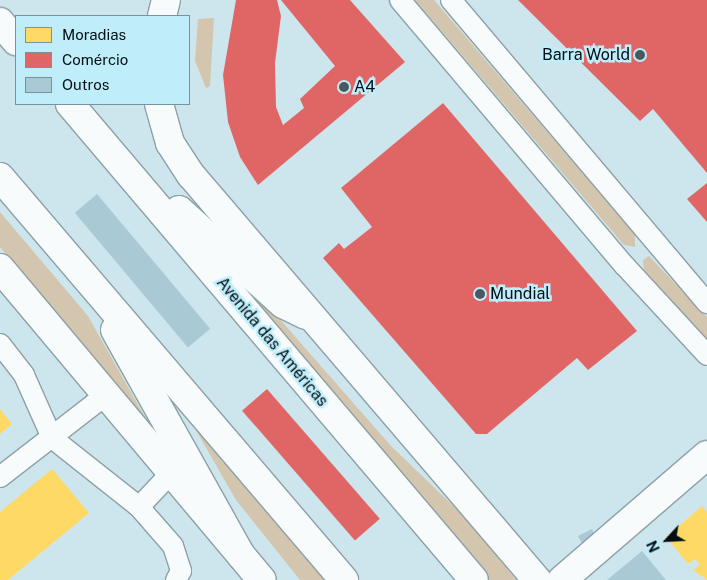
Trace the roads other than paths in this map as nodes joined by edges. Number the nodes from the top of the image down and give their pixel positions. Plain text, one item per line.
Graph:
1 (166, 0) edge
2 (400, 0) edge
3 (451, 0) edge
4 (162, 15) edge
5 (0, 22) edge
6 (15, 40) edge
7 (71, 105) edge
8 (159, 105) edge
9 (128, 172) junction
10 (0, 177) edge
11 (0, 268) edge
12 (86, 279) junction
13 (707, 303) edge
14 (306, 315) junction
15 (0, 344) edge
16 (705, 351) edge
17 (107, 394) junction
18 (52, 438) junction
19 (707, 454) edge
20 (172, 472) junction
21 (0, 477) edge
22 (139, 507) junction
23 (240, 554) junction
24 (176, 580) edge
25 (262, 580) edge
26 (344, 580) edge
27 (474, 580) edge
28 (536, 580) edge
29 (562, 580) edge

1 - 4 main road
2 - 16 street
3 - 13 street
5 - 6 main road
7 - 9 main road, Avenida das Américas
8 - 14 main road
9 - 14 main road
9 - 27 main road, Avenida das Américas
10 - 12 main road
11 - 17 main road
12 - 23 main road
12 - 26 main road
14 - 28 main road
15 - 18 street
17 - 18 street
17 - 20 main road
18 - 21 street
18 - 22 street
19 - 29 main road
20 - 22 street
20 - 23 main road
22 - 24 street
23 - 25 main road

